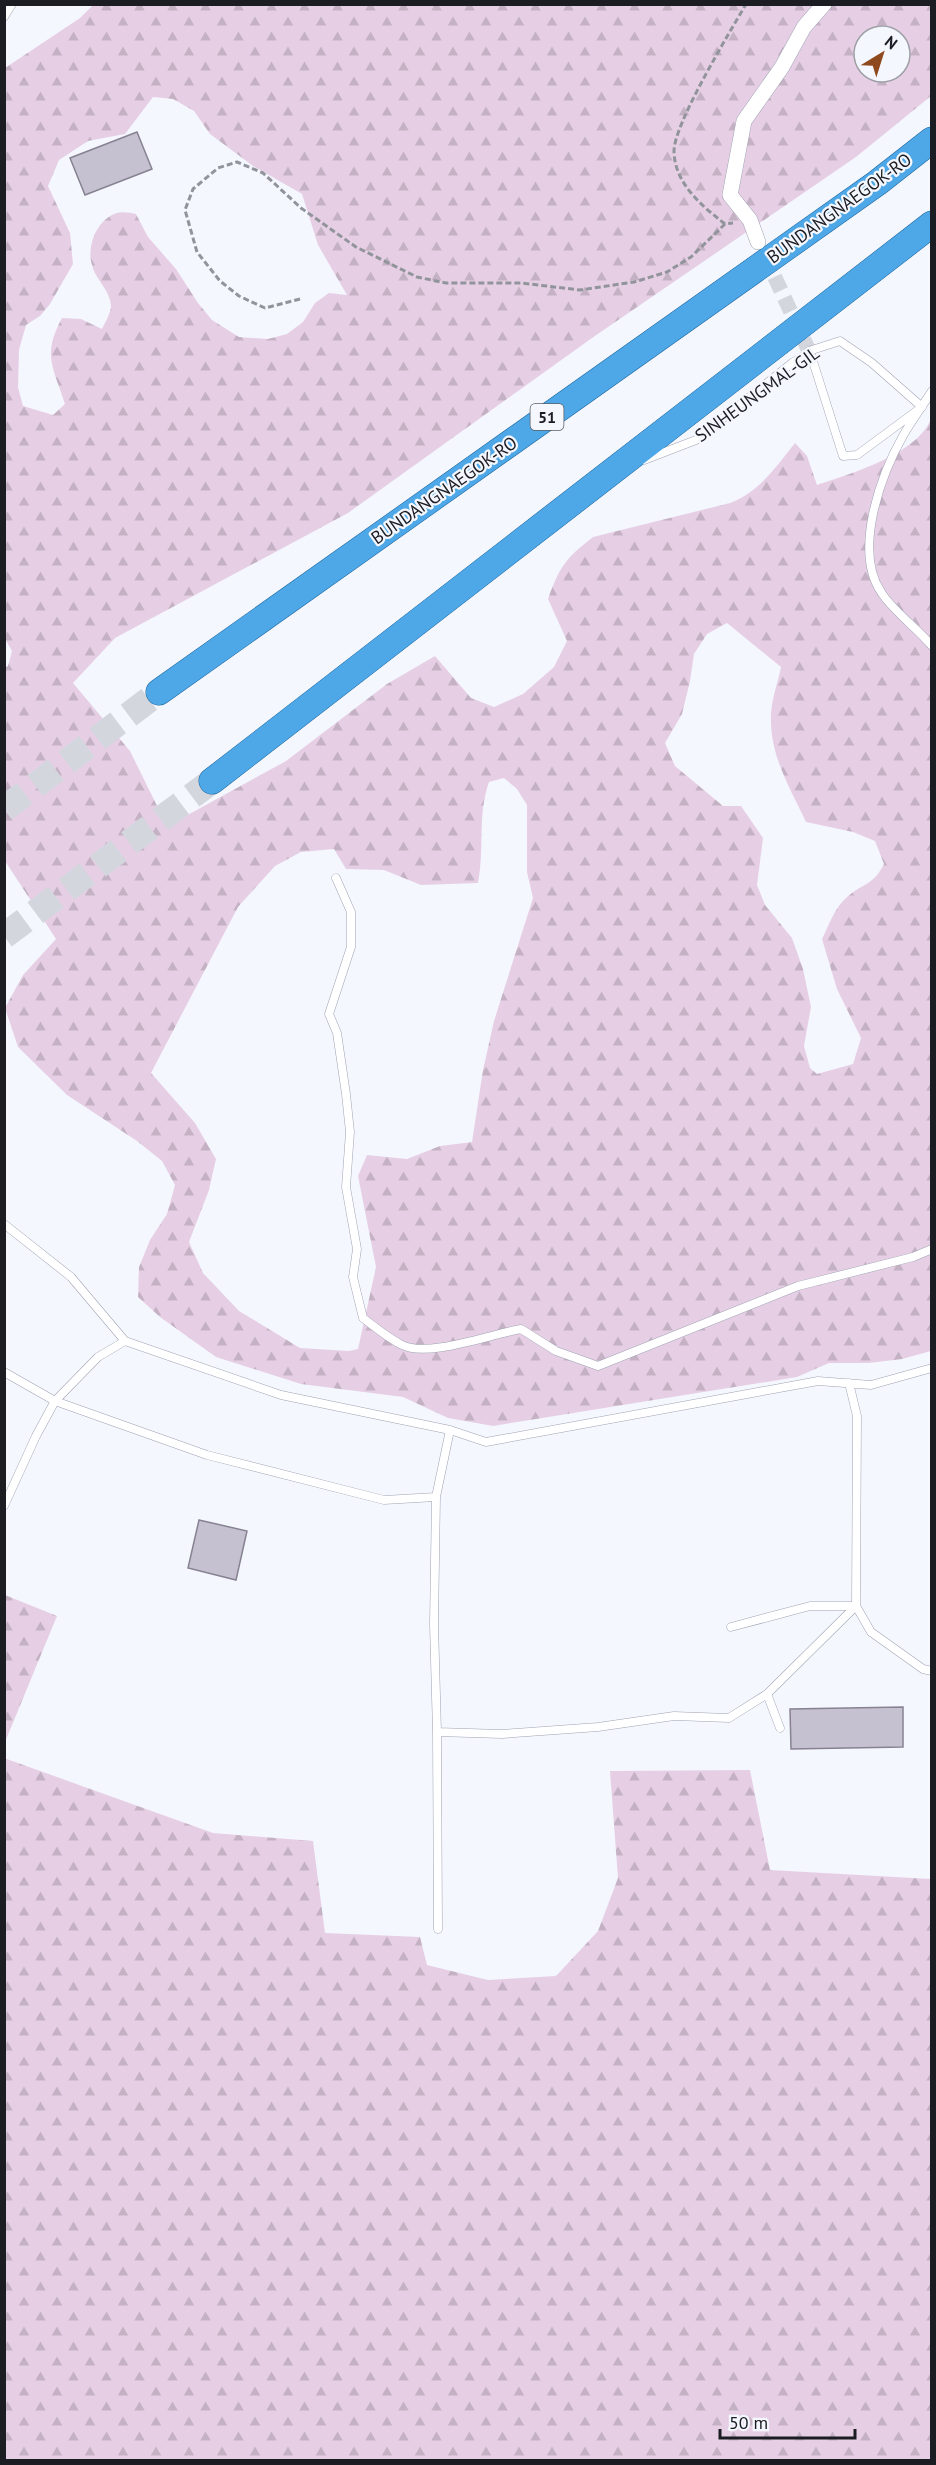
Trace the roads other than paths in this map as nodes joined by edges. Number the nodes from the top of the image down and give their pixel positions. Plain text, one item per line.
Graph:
1 (12, 4) edge
2 (824, 4) edge
3 (4, 16) edge
4 (932, 140) edge
5 (932, 224) edge
6 (758, 242) tunnel mouth
7 (809, 352) junction
8 (932, 391) edge
9 (922, 407) junction
10 (609, 473) junction
11 (932, 646) edge
12 (159, 692) tunnel mouth
13 (212, 781) tunnel mouth
14 (336, 878) dead end
15 (4, 1224) edge
16 (932, 1249) edge
17 (125, 1341) junction
18 (932, 1368) edge
19 (4, 1372) edge
20 (849, 1383) junction
21 (55, 1401) junction
22 (450, 1430) junction
23 (436, 1497) junction
24 (4, 1506) edge
25 (856, 1606) junction
26 (731, 1627) dead end
27 (932, 1671) edge
28 (767, 1694) junction
29 (780, 1728) dead end
30 (437, 1732) junction
31 (438, 1929) dead end

1 - 3 lane
2 - 6 street
4 - 12 highway, BUNDANGNAEGOK-RO / 51
5 - 10 highway
7 - 9 lane, SINHEUNGMAL-GIL
7 - 9 lane
7 - 10 lane, SINHEUNGMAL-GIL
8 - 9 lane
9 - 11 lane
10 - 13 highway
14 - 16 lane
15 - 17 lane
17 - 21 lane
17 - 22 lane
18 - 20 lane
19 - 21 lane
20 - 22 lane
20 - 25 lane
21 - 23 lane
21 - 24 lane
22 - 23 lane
23 - 30 lane
25 - 26 lane
25 - 27 lane
25 - 28 lane
28 - 29 lane
28 - 30 lane
30 - 31 lane

